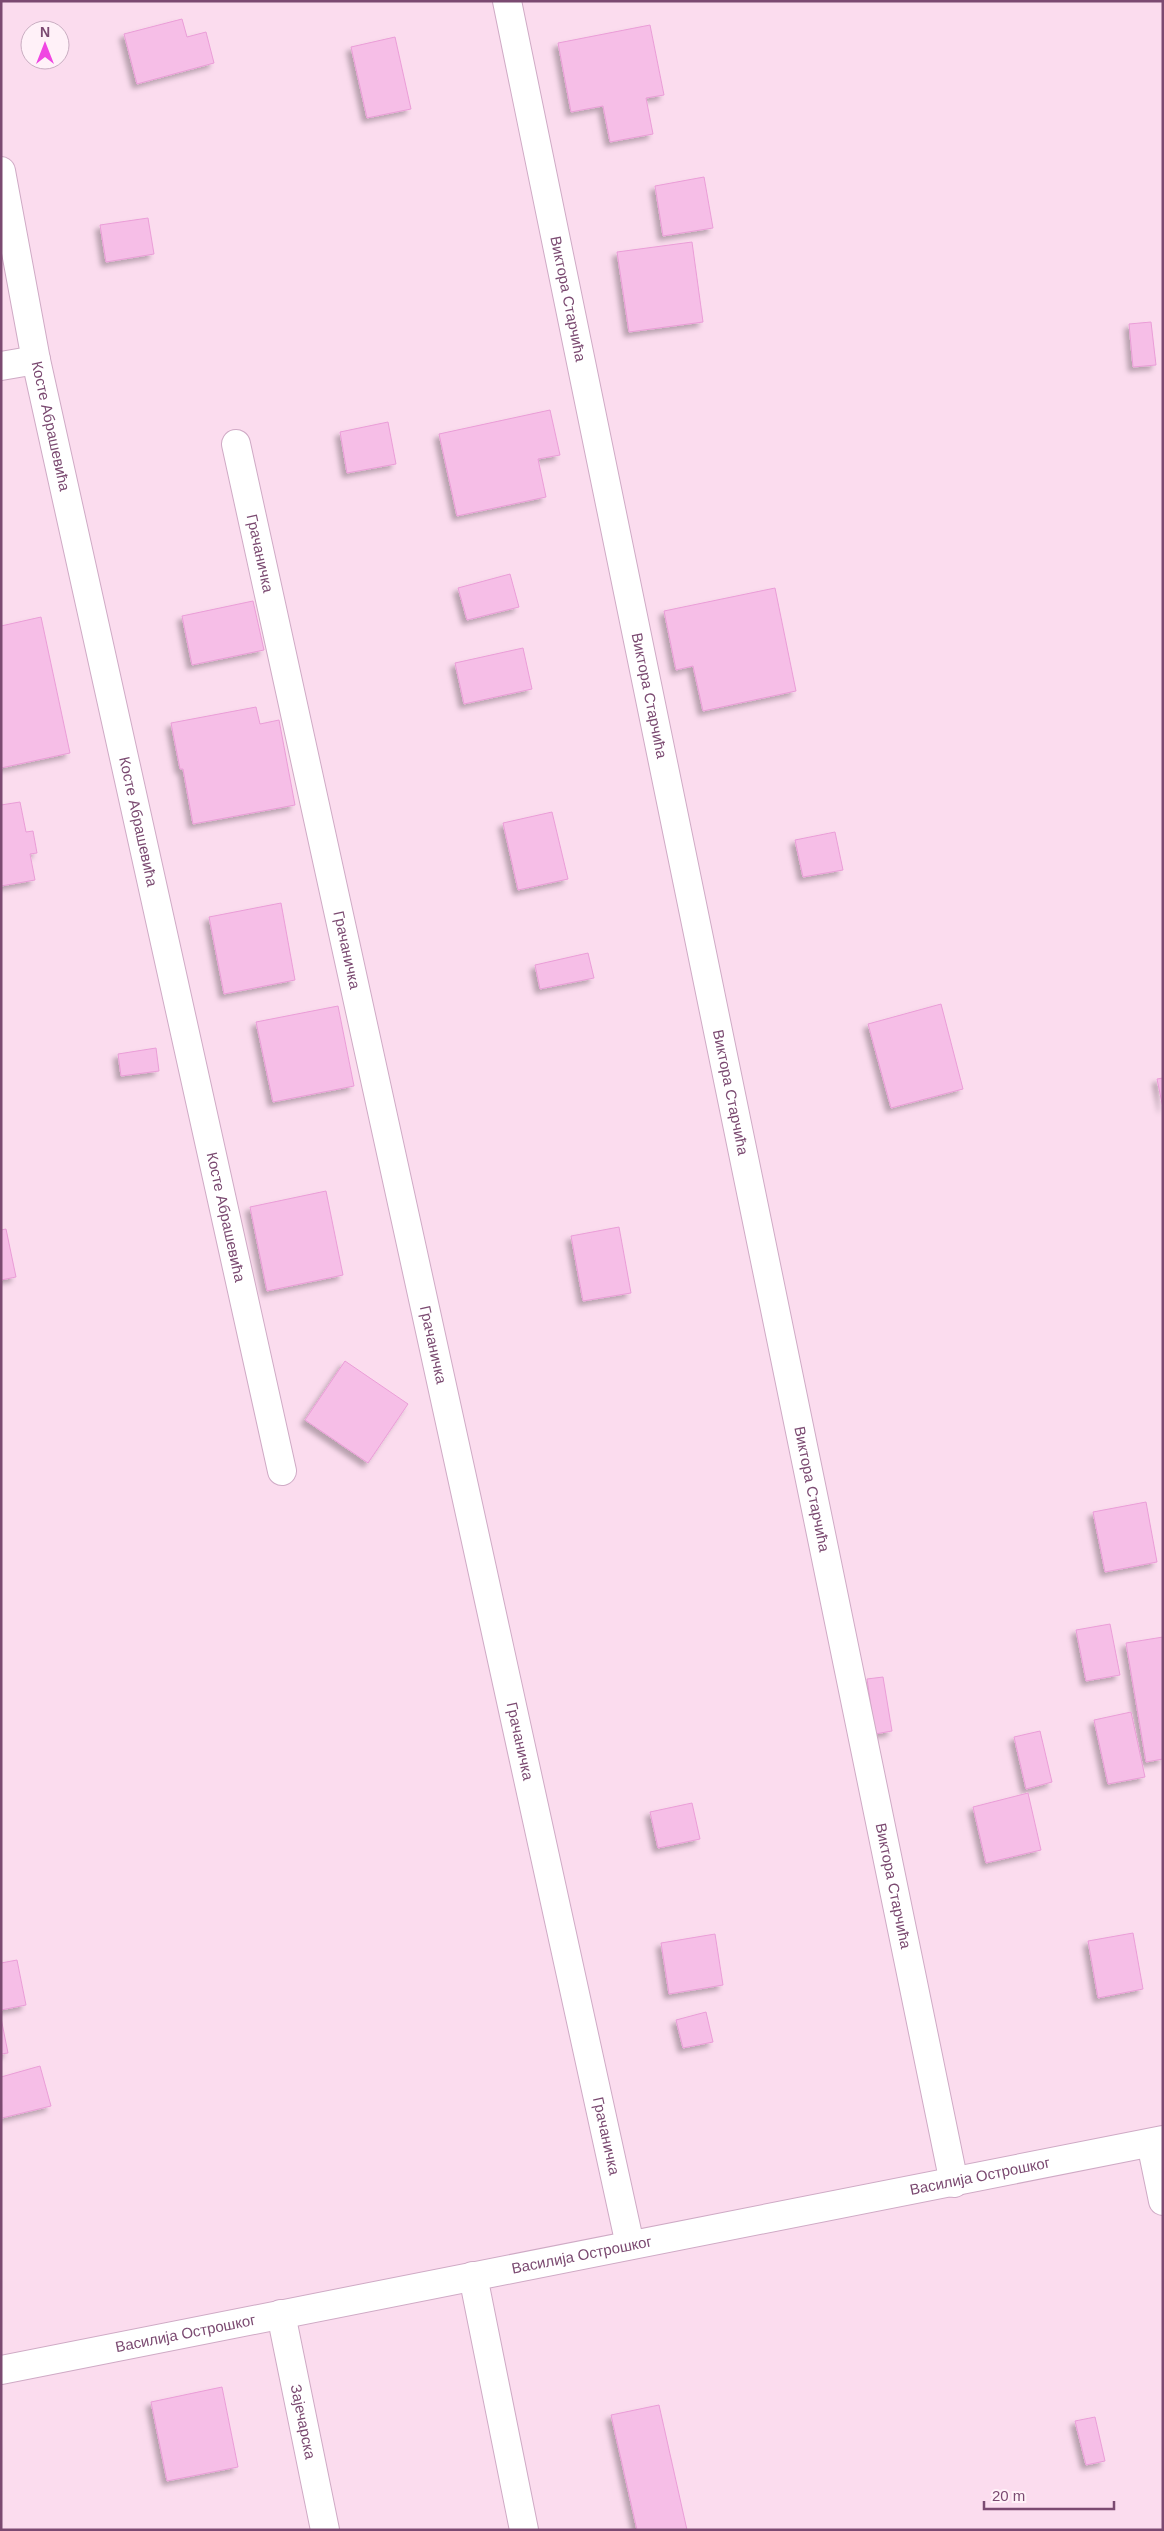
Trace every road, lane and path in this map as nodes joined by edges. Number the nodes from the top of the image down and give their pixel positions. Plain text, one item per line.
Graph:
1 (508, 1) edge
2 (1, 171) edge
3 (36, 360) junction
4 (1, 366) edge
5 (236, 444) dead end
6 (282, 1471) dead end
7 (1157, 2142) edge
8 (954, 2183) junction
9 (1163, 2201) edge
10 (630, 2245) junction
11 (474, 2276) junction
12 (280, 2314) junction
13 (1, 2370) edge
14 (325, 2530) edge
15 (524, 2530) edge

1 - 8 street, Виктора Старчића
2 - 3 street, Косте Абрашевића
3 - 4 street
3 - 6 street, Косте Абрашевића
5 - 10 street, Грачаничка
7 - 8 street, Василија Острошког
7 - 9 street
8 - 10 street, Василија Острошког
10 - 11 street, Василија Острошког
11 - 12 street, Василија Острошког
11 - 15 street
12 - 13 street, Василија Острошког
12 - 14 street, Зајечарска

